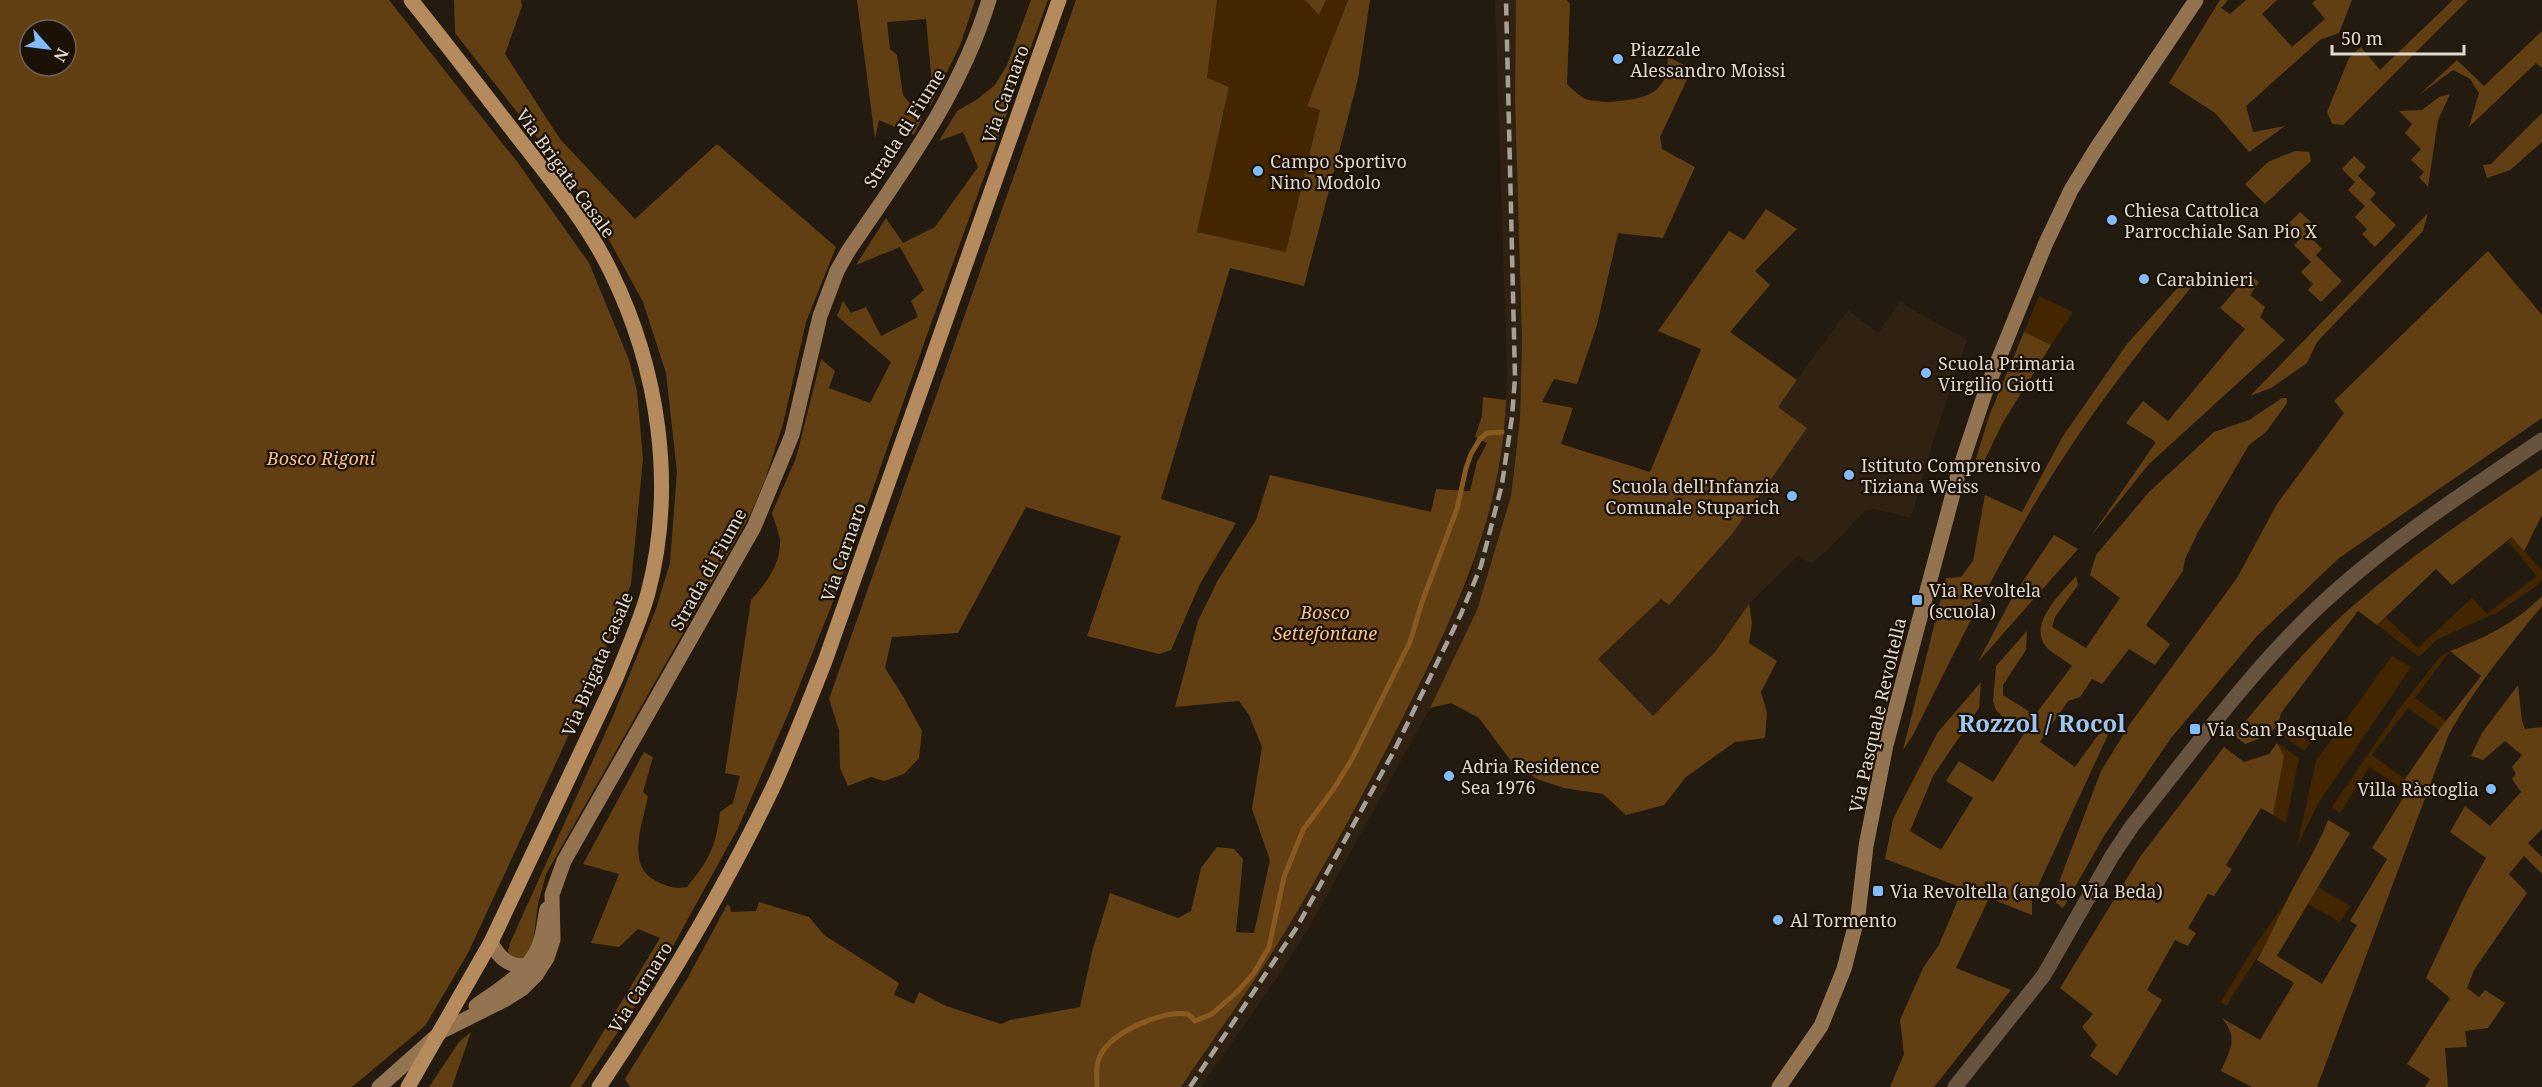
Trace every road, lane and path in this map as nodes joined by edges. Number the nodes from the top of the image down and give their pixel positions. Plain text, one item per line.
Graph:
1 (411, 0) edge
2 (989, 0) edge
3 (1059, 0) edge
4 (2196, 0) edge
5 (2542, 440) edge
6 (552, 895) junction
7 (491, 942) junction
8 (525, 966) junction
9 (442, 1031) junction
10 (379, 1087) edge
11 (408, 1087) edge
12 (599, 1087) edge
13 (1779, 1087) edge
14 (1956, 1087) edge

1 - 7 main road, Via Brigata Casale
2 - 6 main road, Strada di Fiume
3 - 12 main road, Via Carnaro
4 - 13 main road, Via Pasquale Revoltella
5 - 14 street
6 - 8 main road
6 - 9 main road, Strada di Fiume
7 - 8 main road
7 - 9 main road, Via Brigata Casale
8 - 9 main road
9 - 10 main road, Strada di Fiume
9 - 11 main road, Via Brigata Casale

